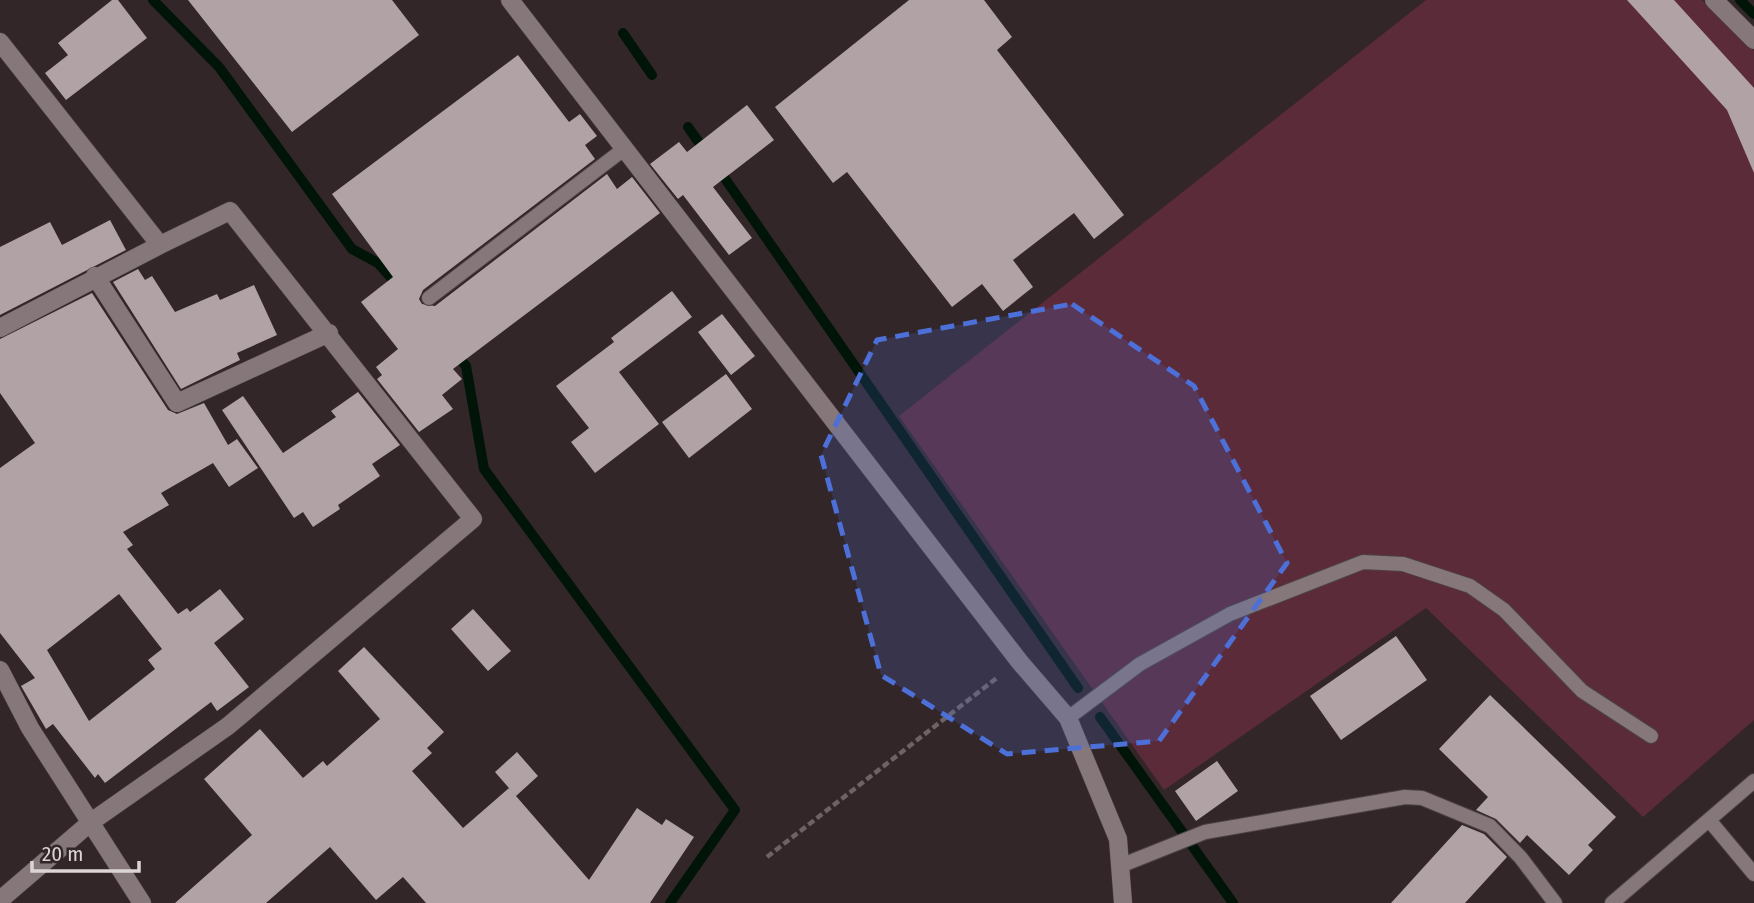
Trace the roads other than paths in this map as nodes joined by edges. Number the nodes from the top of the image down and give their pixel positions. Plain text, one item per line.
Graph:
1 (510, 0) edge
2 (1714, 0) edge
3 (1754, 40) edge
4 (0, 42) edge
5 (624, 149) junction
6 (160, 245) junction
7 (95, 276) junction
8 (429, 298) dead end
9 (0, 328) edge
10 (329, 333) junction
11 (0, 670) edge
12 (1068, 718) junction
13 (1651, 736) dead end
14 (1754, 781) edge
15 (1709, 820) junction
16 (91, 822) junction
17 (1120, 866) junction
18 (1754, 874) edge
19 (0, 900) edge
20 (142, 903) edge
21 (1123, 903) edge
22 (1555, 903) edge
23 (1612, 903) edge

1 - 5 street
2 - 3 street
4 - 6 street
5 - 8 lane
5 - 12 street
6 - 7 street
6 - 10 street
7 - 9 street
7 - 10 street
10 - 16 street
11 - 16 street
12 - 13 lane
12 - 17 street
14 - 15 lane
15 - 18 lane
15 - 23 lane
16 - 19 street
16 - 20 street
17 - 21 street
17 - 22 lane

